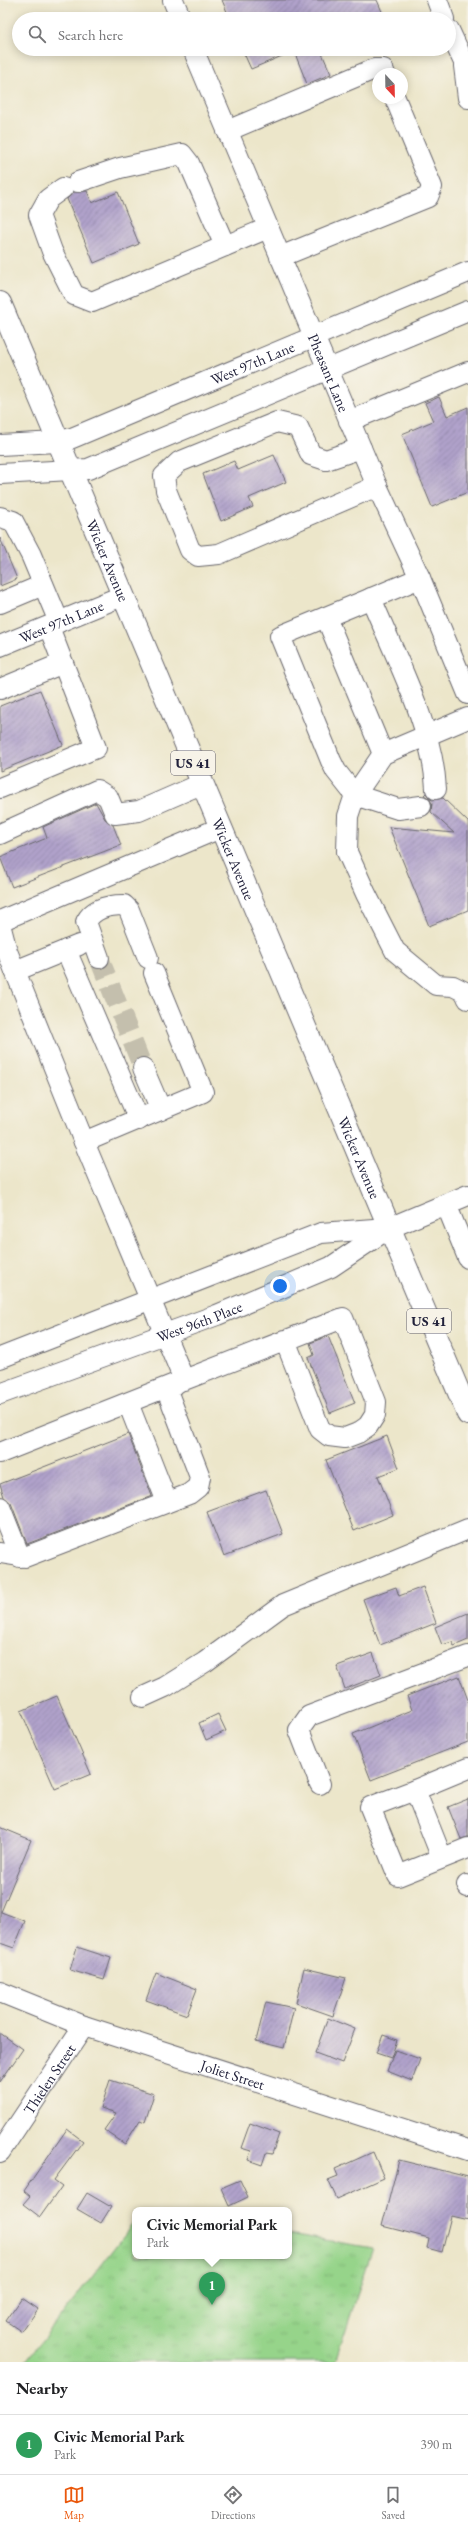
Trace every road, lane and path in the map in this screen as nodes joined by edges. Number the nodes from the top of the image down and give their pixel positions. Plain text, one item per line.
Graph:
1 (173, 0) edge
2 (436, 0) edge
3 (178, 12) edge
4 (441, 12) edge
5 (456, 46) edge
6 (196, 56) edge
7 (372, 69) edge
8 (466, 69) edge
9 (468, 98) edge
10 (397, 104) edge
11 (227, 131) junction
12 (268, 228) junction
13 (225, 246) junction
14 (280, 257) junction
15 (468, 272) edge
16 (0, 303) edge
17 (468, 311) edge
18 (314, 336) junction
19 (327, 369) junction
20 (468, 372) edge
21 (349, 421) junction
22 (57, 442) junction
23 (0, 445) edge
24 (360, 448) junction
25 (69, 471) junction
26 (0, 474) edge
27 (377, 486) junction
28 (0, 518) edge
29 (420, 578) junction
30 (44, 585) junction
31 (122, 596) junction
32 (371, 598) junction
33 (0, 603) edge
34 (326, 617) junction
35 (54, 625) junction
36 (0, 646) edge
37 (63, 663) junction
38 (0, 689) edge
39 (468, 694) edge
40 (468, 718) edge
41 (428, 736) junction
42 (383, 754) junction
43 (201, 784) junction
44 (0, 788) edge
45 (436, 789) dead end
46 (355, 795) junction
47 (422, 806) dead end
48 (220, 828) junction
49 (0, 834) edge
50 (0, 922) edge
51 (66, 950) junction
52 (15, 971) junction
53 (461, 983) edge
54 (468, 999) edge
55 (143, 1068) tunnel mouth
56 (161, 1110) junction
57 (138, 1120) junction
58 (84, 1142) junction
59 (468, 1195) edge
60 (446, 1204) junction
61 (389, 1228) junction
62 (468, 1258) edge
63 (150, 1298) junction
64 (166, 1333) junction
65 (285, 1340) junction
66 (0, 1358) edge
67 (184, 1380) junction
68 (166, 1388) junction
69 (0, 1394) edge
70 (128, 1403) junction
71 (468, 1414) edge
72 (0, 1453) edge
73 (167, 1502) junction
74 (0, 1507) edge
75 (468, 1529) edge
76 (0, 1553) edge
77 (20, 1557) junction
78 (468, 1656) edge
79 (143, 1697) dead end
80 (468, 1768) edge
81 (320, 1784) dead end
82 (415, 1790) junction
83 (468, 1840) edge
84 (468, 1848) edge
85 (441, 1855) junction
86 (0, 1992) edge
87 (84, 2026) junction
88 (468, 2150) edge
89 (0, 2152) edge

1 - 3 street
2 - 4 street
5 - 8 street
6 - 11 street, Pheasant Lane
7 - 11 street
8 - 9 street
10 - 14 street
11 - 12 street, Pheasant Lane
12 - 13 street
12 - 14 street, Pheasant Lane
13 - 13 street
14 - 18 street, Pheasant Lane
15 - 18 street, West 97th Lane
16 - 22 highway, Wicker Avenue / US 41
17 - 19 street
18 - 19 street, Pheasant Lane
18 - 22 street, West 97th Lane
19 - 21 street, Pheasant Lane
19 - 25 street
20 - 21 street
21 - 24 street, Pheasant Lane
22 - 23 street, West 97th Lane
22 - 25 highway, Wicker Avenue / US 41
24 - 27 street, Pheasant Lane
24 - 27 street
25 - 26 street
25 - 31 highway, Wicker Avenue / US 41
27 - 29 street, Pheasant Lane
28 - 30 street
29 - 32 street
29 - 39 street, Pheasant Lane
30 - 33 street
30 - 35 street
31 - 35 street, West 97th Lane
31 - 43 highway, Wicker Avenue / US 41
32 - 34 street
32 - 41 street
34 - 42 street
34 - 46 street
35 - 36 street, West 97th Lane
35 - 37 street
37 - 38 street
37 - 44 street
40 - 41 street
41 - 42 street
41 - 45 street
42 - 46 street
43 - 48 highway, Wicker Avenue / US 41
43 - 49 street
46 - 47 street
46 - 53 street
48 - 50 street
48 - 61 highway, Wicker Avenue / US 41
50 - 52 street
51 - 52 street
51 - 56 street
51 - 57 street
52 - 58 street
53 - 54 street
55 - 56 street
56 - 57 street
57 - 58 street
58 - 63 street
59 - 60 street, West 96th Place
60 - 61 street, West 96th Place
60 - 62 street
61 - 63 street, West 96th Place
61 - 64 street, West 96th Place
61 - 71 highway, Wicker Avenue / US 41
63 - 64 street
63 - 66 street, West 96th Place
64 - 67 street
64 - 69 street, West 96th Place
65 - 65 street
65 - 67 street
67 - 68 street
68 - 70 street
68 - 73 street
70 - 72 street
70 - 73 street
73 - 77 street
74 - 77 street
75 - 79 street
76 - 77 street
78 - 81 street
80 - 82 street
82 - 85 street
82 - 85 street
83 - 85 street
84 - 85 street
86 - 87 street, Joliet Street
87 - 88 street, Joliet Street
87 - 89 street, Thielen Street

